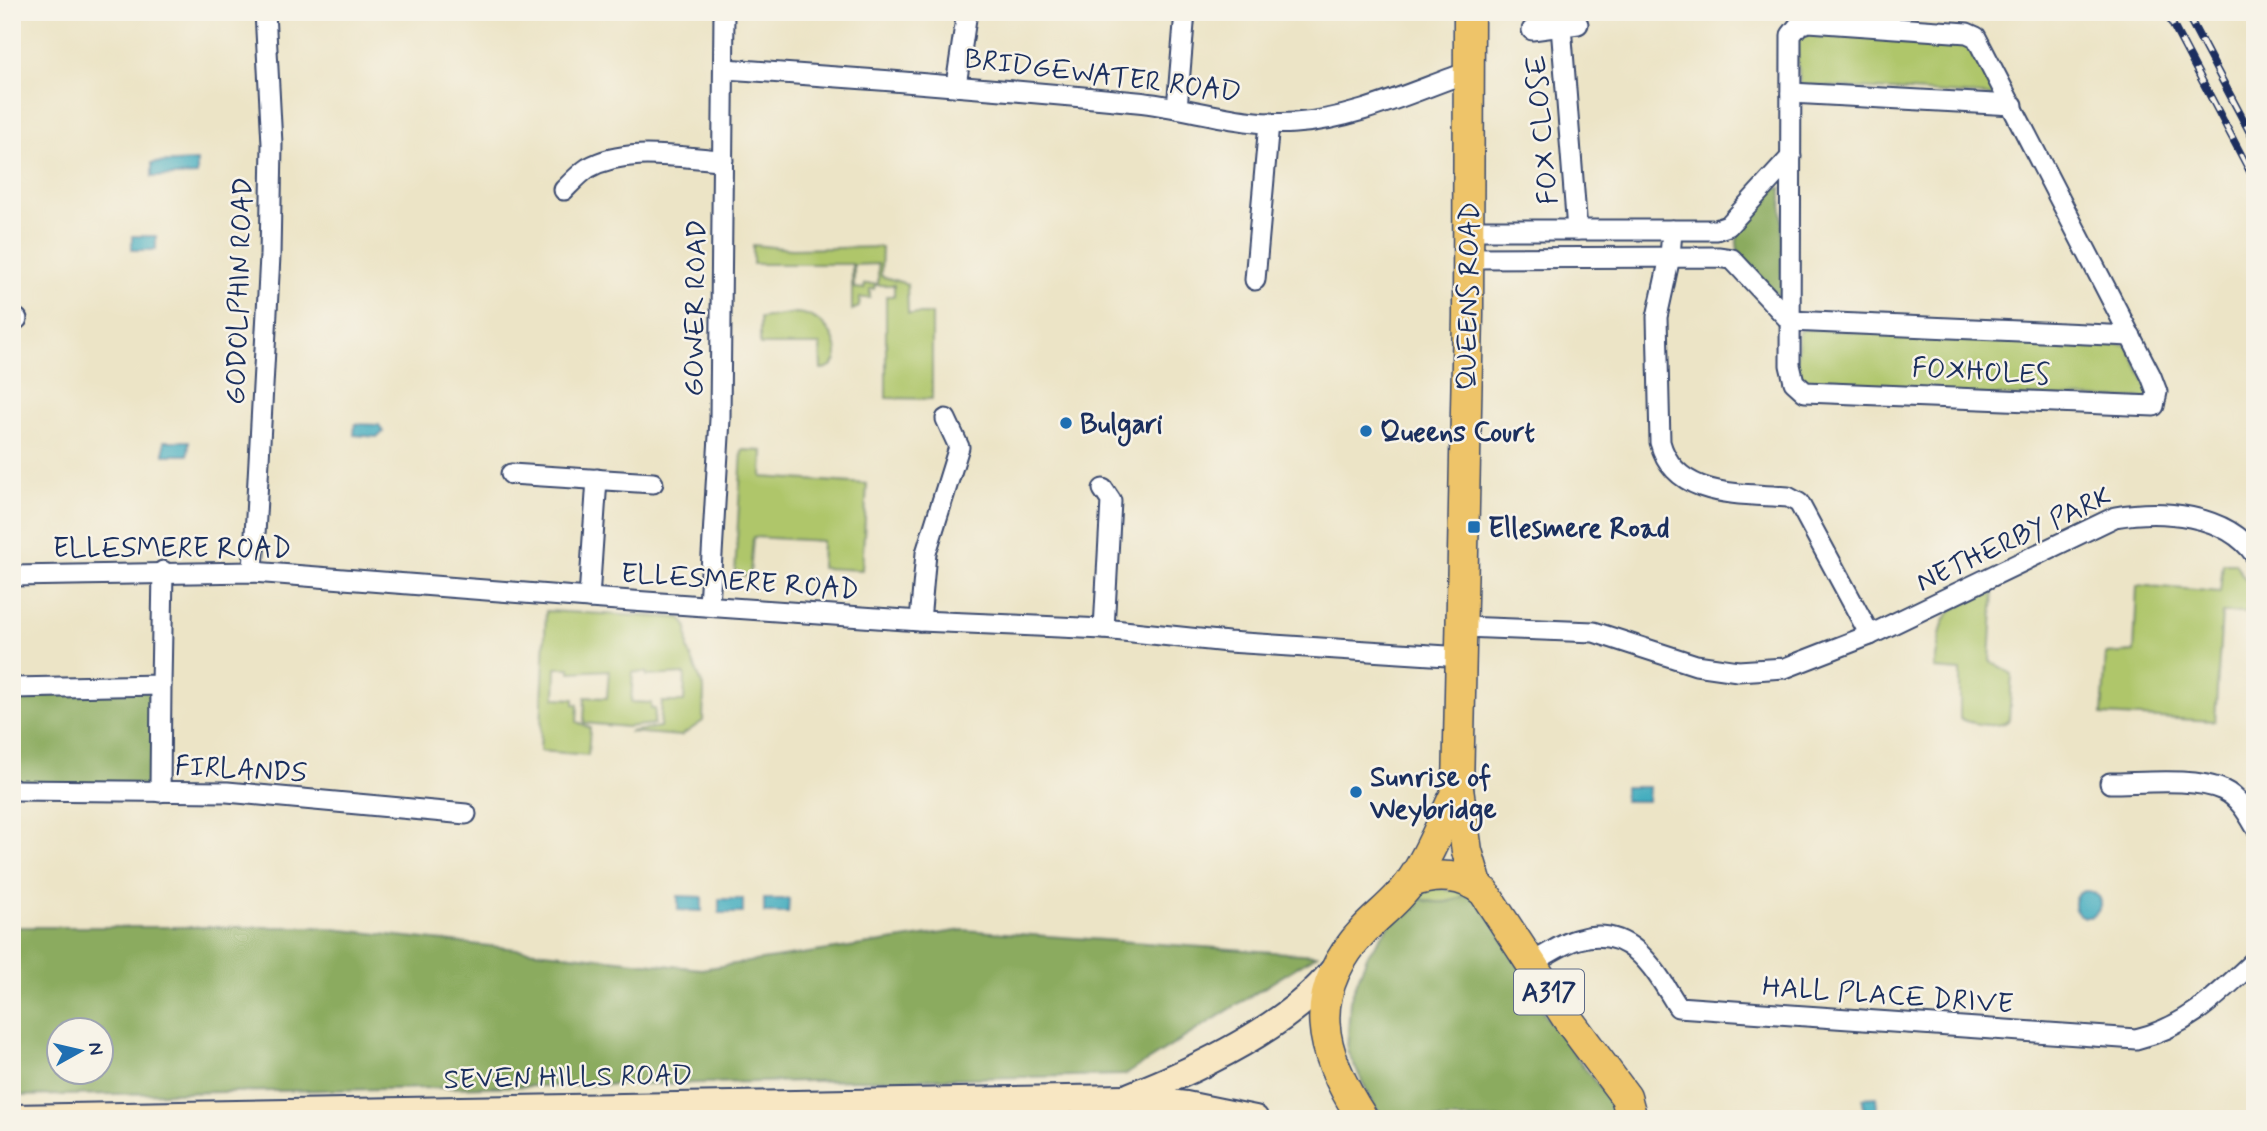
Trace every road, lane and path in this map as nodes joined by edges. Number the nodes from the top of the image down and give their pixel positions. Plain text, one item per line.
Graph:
1 (265, 12) edge
2 (724, 12) edge
3 (967, 12) edge
4 (1185, 12) edge
5 (1469, 12) edge
6 (1532, 30) dead end
7 (724, 69) junction
8 (1468, 72) junction
9 (956, 85) junction
10 (1791, 93) junction
11 (2013, 104) junction
12 (1177, 108) junction
13 (1269, 123) junction
14 (1791, 157) junction
15 (723, 160) junction
16 (564, 190) dead end
17 (1577, 230) junction
18 (1672, 230) junction
19 (1468, 244) junction
20 (1670, 257) junction
21 (1255, 280) dead end
22 (1790, 321) junction
23 (2131, 336) junction
24 (946, 419) dead end
25 (511, 474) dead end
26 (597, 479) junction
27 (653, 483) dead end
28 (1103, 489) dead end
29 (2255, 555) edge
30 (163, 571) junction
31 (253, 572) junction
32 (12, 576) edge
33 (589, 598) junction
34 (709, 605) junction
35 (920, 621) junction
36 (1463, 626) junction
37 (1104, 629) junction
38 (1870, 635) junction
39 (1463, 657) junction
40 (161, 685) junction
41 (12, 688) edge
42 (2110, 783) dead end
43 (1458, 789) junction
44 (12, 790) edge
45 (160, 792) junction
46 (466, 814) dead end
47 (2255, 826) edge
48 (1412, 882) junction
49 (1477, 885) junction
50 (2255, 960) edge
51 (1530, 964) junction
52 (1332, 972) junction
53 (1125, 1098) junction
54 (1629, 1108) edge
55 (12, 1118) edge
56 (1255, 1119) edge
57 (1363, 1119) edge
58 (1647, 1119) edge

1 - 31 street, GODOLPHIN ROAD
2 - 7 street, GOWER ROAD
3 - 9 street
4 - 12 street
5 - 8 main road, QUEENS ROAD / A317
6 - 17 street, FOX CLOSE
7 - 9 street, BRIDGEWATER ROAD
7 - 15 street, GOWER ROAD
8 - 13 street, BRIDGEWATER ROAD
8 - 19 main road, QUEENS ROAD / A317
9 - 12 street, BRIDGEWATER ROAD
10 - 11 street
10 - 11 street, FOXHOLES
10 - 14 street, FOXHOLES
11 - 23 street, FOXHOLES
12 - 13 street, BRIDGEWATER ROAD
13 - 21 street
14 - 18 street
14 - 22 street, FOXHOLES
15 - 16 street
15 - 34 street, GOWER ROAD
17 - 18 street
17 - 19 street
18 - 20 street
19 - 20 street
19 - 36 main road, QUEENS ROAD / A317
20 - 22 street
20 - 38 street
22 - 23 street, FOXHOLES
22 - 23 street, FOXHOLES
24 - 35 street
25 - 26 street
26 - 27 street
26 - 33 street
28 - 37 street
29 - 38 street, NETHERBY PARK
30 - 31 street, ELLESMERE ROAD
30 - 32 street, ELLESMERE ROAD
30 - 40 street
31 - 33 street, ELLESMERE ROAD
33 - 34 street, ELLESMERE ROAD
34 - 35 street, ELLESMERE ROAD
35 - 37 street, ELLESMERE ROAD
36 - 38 street, NETHERBY PARK
36 - 39 main road, QUEENS ROAD / A317
37 - 39 street, ELLESMERE ROAD
39 - 43 main road, QUEENS ROAD / A317
40 - 41 street
40 - 45 street
42 - 47 street
43 - 48 main road, A317
43 - 49 main road, A317
44 - 45 street, FIRLANDS
45 - 46 street, FIRLANDS
48 - 49 main road
48 - 52 main road, A317
49 - 51 main road, A317
50 - 51 street, HALL PLACE DRIVE
51 - 54 main road, A317
52 - 53 main road, SEVEN HILLS ROAD
52 - 57 main road, A317
53 - 55 main road, SEVEN HILLS ROAD
53 - 56 main road, SEVEN HILLS ROAD
54 - 58 main road, A317

